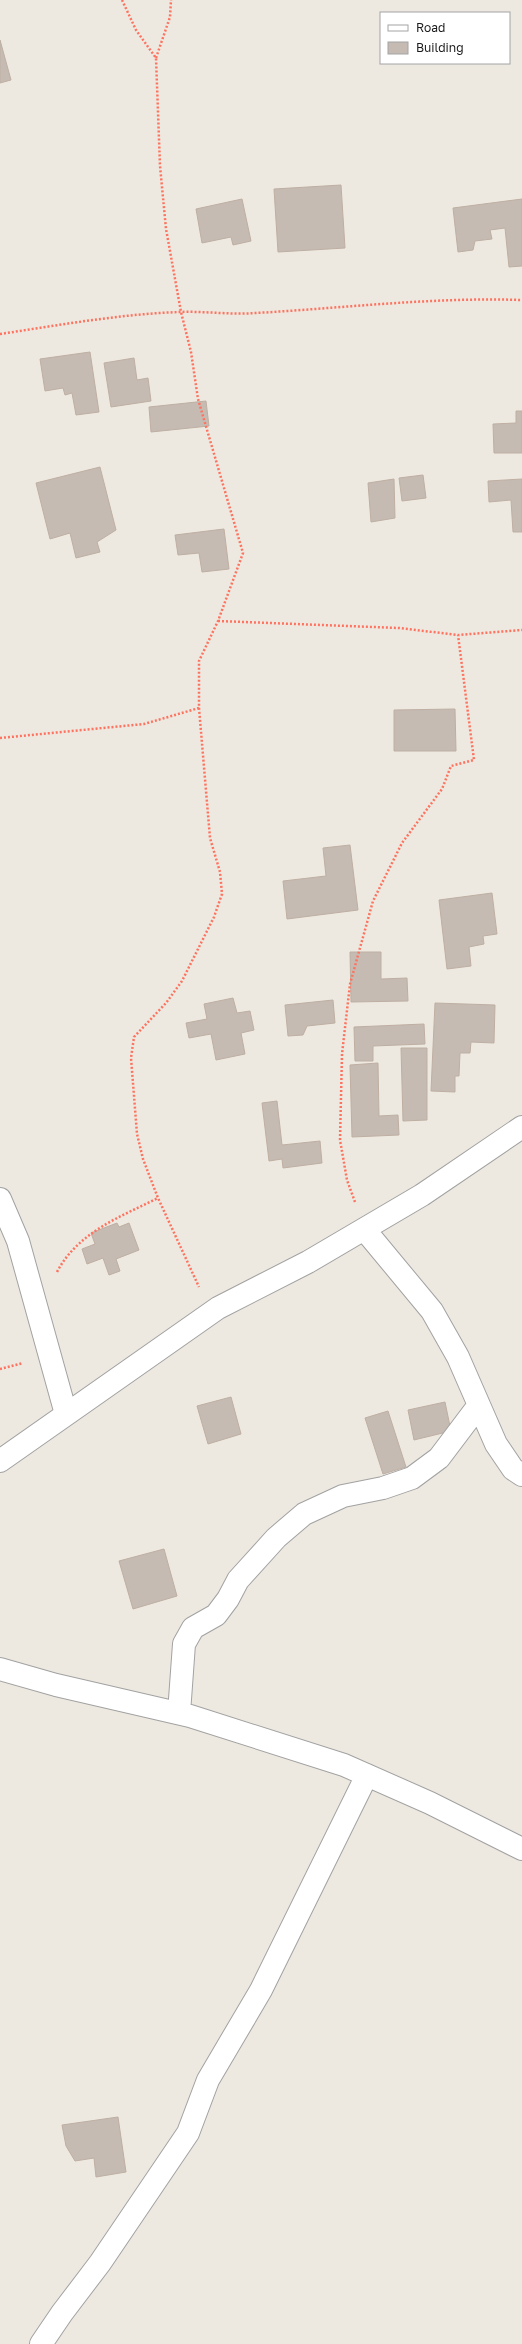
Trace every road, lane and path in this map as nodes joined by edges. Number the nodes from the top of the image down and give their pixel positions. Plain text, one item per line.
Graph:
1 (122, 0) edge
2 (171, 0) edge
3 (156, 58) junction
4 (522, 300) edge
5 (181, 312) junction
6 (0, 334) edge
7 (218, 621) junction
8 (522, 630) edge
9 (458, 635) junction
10 (199, 708) junction
11 (0, 738) edge
12 (522, 1127) edge
13 (158, 1198) junction
14 (0, 1199) edge
15 (364, 1229) junction
16 (56, 1276) dead end
17 (211, 1313) junction
18 (479, 1405) junction
19 (66, 1414) junction
20 (0, 1461) edge
21 (522, 1475) edge
22 (0, 1669) edge
23 (179, 1713) junction
24 (367, 1775) junction
25 (520, 1843) edge
26 (41, 2344) edge

1 - 3 path
2 - 3 path
3 - 5 path
4 - 5 path
5 - 6 path
5 - 7 path
7 - 9 path
7 - 10 path
8 - 9 path
9 - 15 path
10 - 11 path
10 - 13 path
12 - 15 street
13 - 16 path
13 - 17 path
14 - 19 street
15 - 17 street
15 - 18 street
17 - 19 street
18 - 21 street
18 - 23 street
19 - 20 street
22 - 23 street
23 - 24 street
24 - 25 street
24 - 26 street

